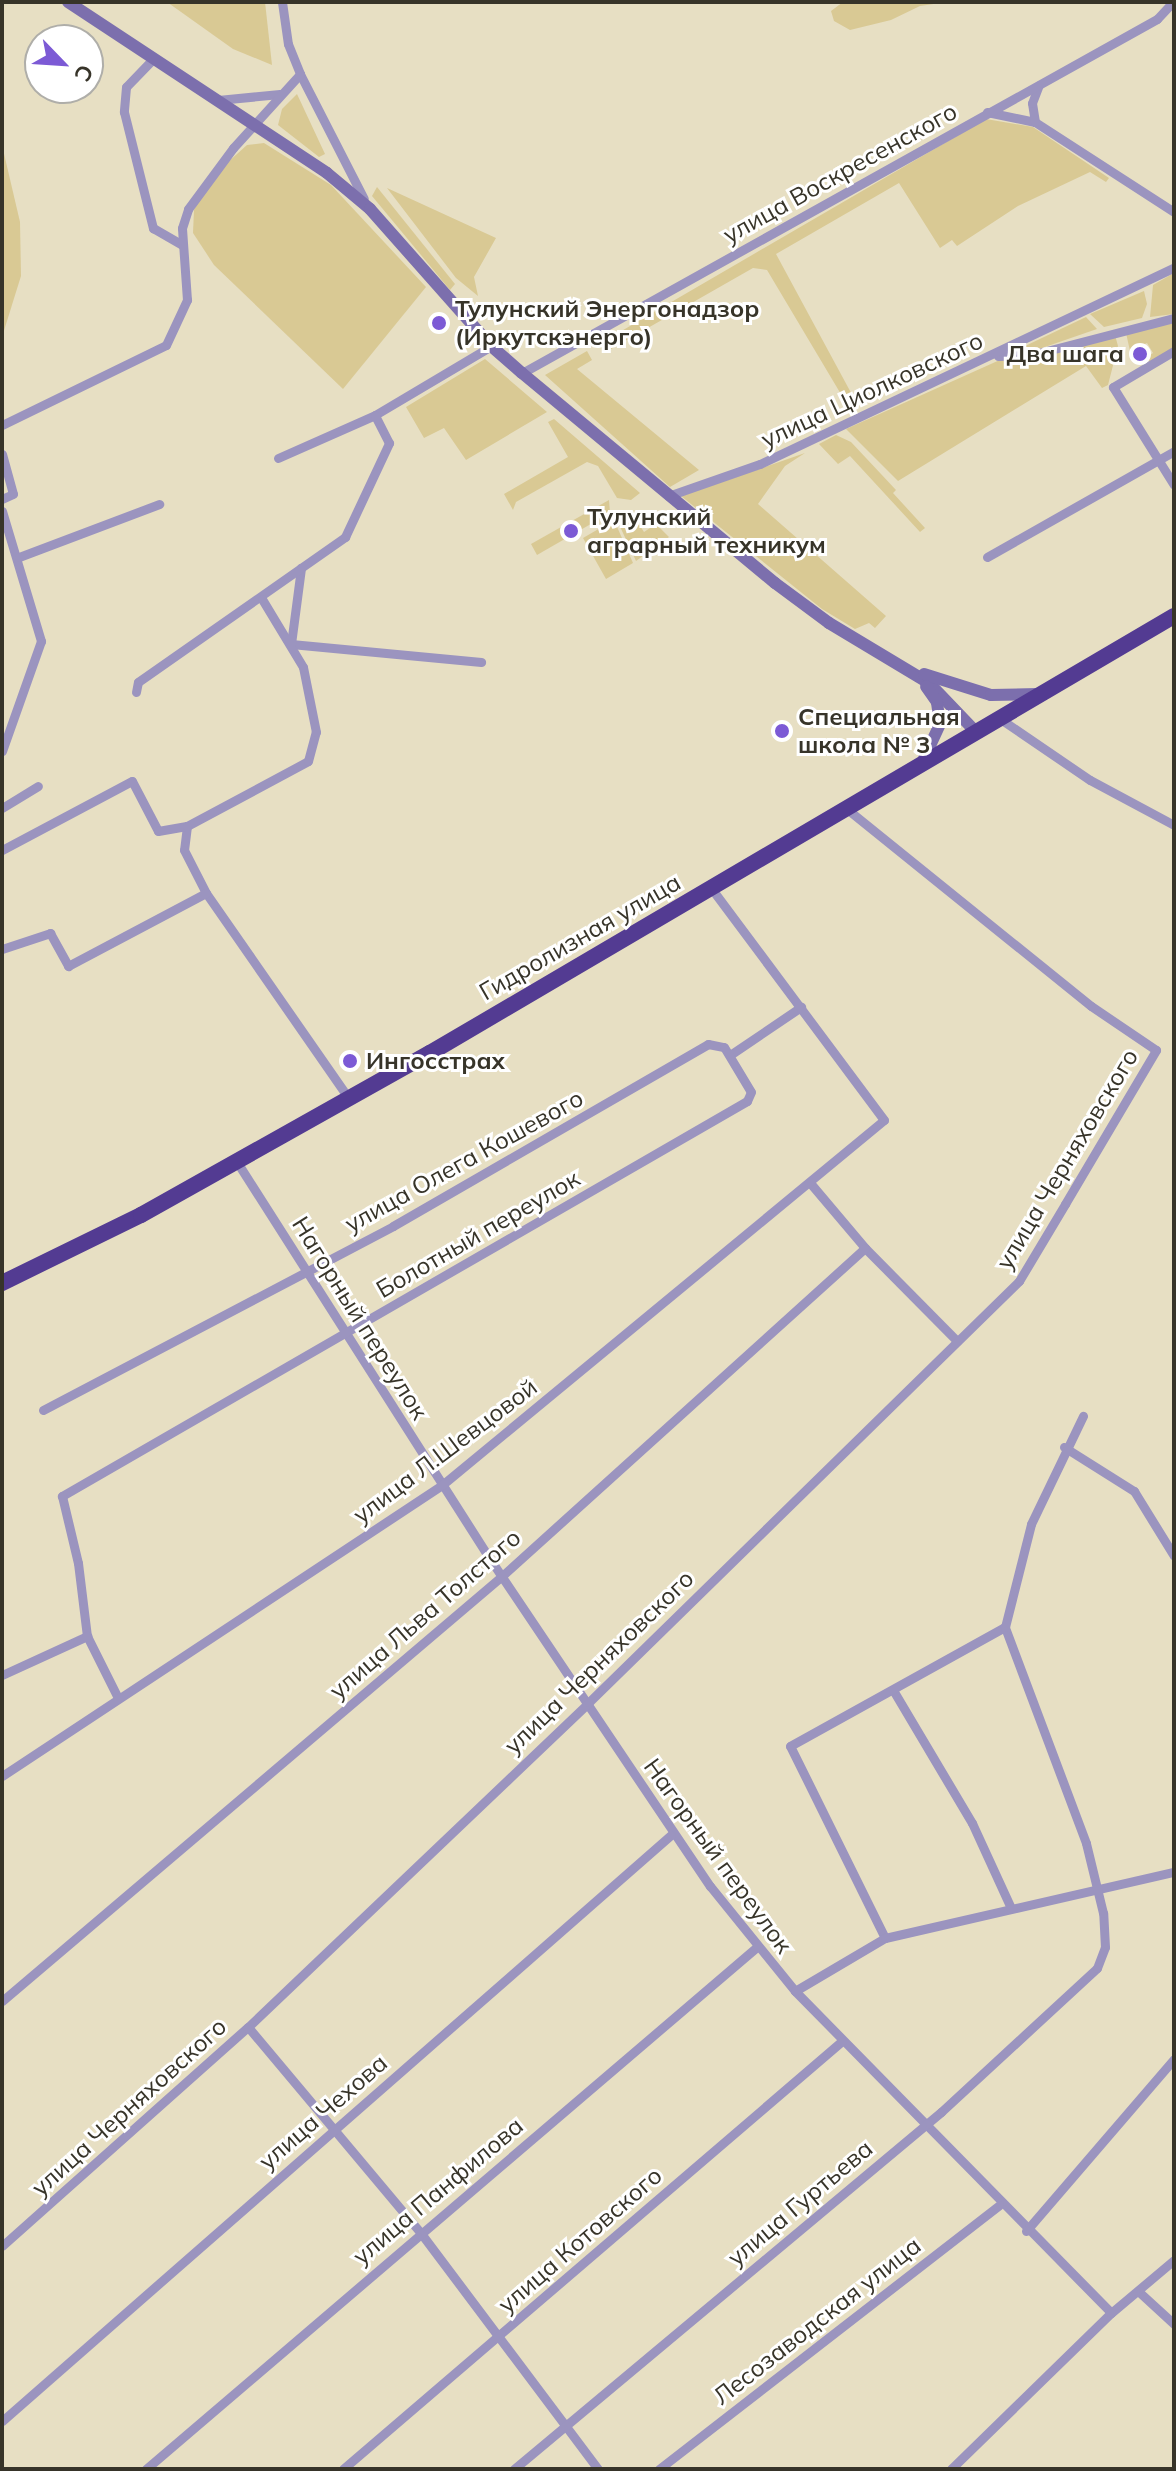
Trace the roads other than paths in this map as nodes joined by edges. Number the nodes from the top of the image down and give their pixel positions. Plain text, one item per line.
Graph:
1 (68, 2) edge
2 (282, 2) edge
3 (1173, 2) edge
4 (152, 60) junction
5 (300, 74) junction
6 (1039, 85) junction
7 (280, 94) junction
8 (218, 100) junction
9 (987, 112) junction
10 (1035, 122) junction
11 (254, 123) junction
12 (370, 209) junction
13 (1174, 212) edge
14 (182, 245) junction
15 (1174, 267) edge
16 (1174, 318) edge
17 (491, 346) junction
18 (1174, 351) edge
19 (991, 356) junction
20 (522, 373) junction
21 (375, 415) junction
22 (2, 425) edge
23 (1174, 451) edge
24 (2, 454) edge
25 (278, 458) dead end
26 (1160, 460) junction
27 (1174, 485) edge
28 (668, 496) junction
29 (2, 499) edge
30 (159, 504) dead end
31 (2, 511) edge
32 (19, 557) junction
33 (987, 557) dead end
34 (301, 567) junction
35 (262, 599) junction
36 (1174, 616) edge
37 (291, 644) junction
38 (481, 662) dead end
39 (895, 663) junction
40 (916, 675) junction
41 (136, 692) dead end
42 (1041, 694) junction
43 (999, 718) junction
44 (975, 731) junction
45 (2, 751) edge
46 (922, 763) junction
47 (38, 786) dead end
48 (2, 808) edge
49 (847, 809) junction
50 (1174, 825) edge
51 (187, 826) junction
52 (2, 850) edge
53 (711, 888) junction
54 (206, 893) junction
55 (2, 949) edge
56 (801, 1007) junction
57 (730, 1055) junction
58 (349, 1099) junction
59 (237, 1162) junction
60 (811, 1184) junction
61 (865, 1248) junction
62 (306, 1272) junction
63 (2, 1283) edge
64 (344, 1334) junction
65 (957, 1341) junction
66 (43, 1410) dead end
67 (1083, 1416) dead end
68 (1064, 1447) junction
69 (442, 1485) junction
70 (1174, 1556) edge
71 (502, 1576) junction
72 (1005, 1627) junction
73 (87, 1636) junction
74 (2, 1675) edge
75 (893, 1690) junction
76 (117, 1696) junction
77 (589, 1702) junction
78 (2, 1776) edge
79 (671, 1835) junction
80 (1174, 1872) edge
81 (1098, 1889) junction
82 (1011, 1908) junction
83 (885, 1938) junction
84 (758, 1946) junction
85 (795, 1991) junction
86 (2, 2001) edge
87 (248, 2027) junction
88 (842, 2041) junction
89 (1174, 2059) edge
90 (925, 2125) junction
91 (335, 2128) junction
92 (999, 2205) junction
93 (1026, 2231) junction
94 (420, 2232) junction
95 (2, 2246) edge
96 (1174, 2260) edge
97 (1138, 2291) junction
98 (1111, 2313) junction
99 (1174, 2324) edge
100 (498, 2336) junction
101 (2, 2421) edge
102 (565, 2424) junction
103 (146, 2469) edge
104 (343, 2469) edge
105 (514, 2469) edge
106 (598, 2469) edge
107 (659, 2469) edge
108 (951, 2469) edge

1 - 4 street
2 - 5 street
3 - 6 street, улица Воскресенского
4 - 8 street
4 - 14 street
5 - 7 street
5 - 12 street
6 - 9 street, улица Воскресенского
6 - 10 street
7 - 8 street
7 - 11 street
8 - 11 street
9 - 10 street
9 - 20 street, улица Воскресенского
10 - 13 street
11 - 12 street
11 - 14 street
12 - 17 street
14 - 22 street
15 - 19 street, улица Циолковского
16 - 19 street
17 - 20 street
17 - 21 street
18 - 26 street
19 - 28 street, улица Циолковского
20 - 28 street
21 - 25 street
21 - 34 street
23 - 26 street
24 - 29 street
26 - 27 street
26 - 33 street
28 - 39 street
30 - 32 street
31 - 32 street
32 - 45 street
34 - 35 street
34 - 37 street
35 - 37 street
35 - 41 street
36 - 42 highway, Гидролизная улица
37 - 38 street
37 - 51 street
39 - 40 street
39 - 42 street
40 - 44 street
40 - 46 street
42 - 43 highway, Гидролизная улица
43 - 44 highway, Гидролизная улица
43 - 50 street
44 - 46 highway, Гидролизная улица
46 - 49 highway, Гидролизная улица
47 - 48 street
49 - 53 highway, Гидролизная улица
49 - 65 street, улица Черняховского
51 - 52 street
51 - 54 street
53 - 56 street
53 - 58 highway, Гидролизная улица
54 - 55 street
54 - 58 street
56 - 57 street
56 - 60 street, улица Л.Шевцовой
57 - 62 street, улица Олега Кошевого
57 - 64 street, Болотный переулок
58 - 59 highway, Гидролизная улица
59 - 62 street, Нагорный переулок
59 - 63 highway, Гидролизная улица
60 - 61 street
60 - 69 street, улица Л.Шевцовой
61 - 65 street
61 - 71 street, улица Льва Толстого
62 - 64 street, Нагорный переулок
62 - 66 street, улица Олега Кошевого
64 - 69 street, Нагорный переулок
64 - 73 street, Болотный переулок
65 - 77 street, улица Черняховского
67 - 68 street
68 - 70 street
68 - 72 street
69 - 71 street, Нагорный переулок
69 - 76 street, улица Л.Шевцовой
71 - 77 street, Нагорный переулок
71 - 86 street, улица Льва Толстого
72 - 75 street
72 - 81 street
73 - 74 street
73 - 76 street
75 - 82 street
75 - 83 street
76 - 78 street, улица Л.Шевцовой
77 - 79 street, Нагорный переулок
77 - 87 street, улица Черняховского
79 - 84 street, Нагорный переулок
79 - 91 street, улица Чехова
80 - 81 street
81 - 82 street
81 - 90 street, улица Гуртьева
82 - 83 street
83 - 85 street
84 - 85 street, Нагорный переулок
84 - 94 street, улица Панфилова
85 - 88 street, Нагорный переулок
87 - 91 street
87 - 95 street, улица Черняховского
88 - 90 street, Нагорный переулок
88 - 100 street, улица Котовского
89 - 93 street
90 - 92 street, Нагорный переулок
90 - 102 street, улица Гуртьева
91 - 94 street
91 - 101 street, улица Чехова
92 - 93 street, Нагорный переулок
92 - 107 street, Лесозаводская улица
93 - 98 street, Нагорный переулок
94 - 100 street
94 - 103 street, улица Панфилова
96 - 97 street
97 - 98 street
97 - 99 street
98 - 108 street
100 - 102 street
100 - 104 street, улица Котовского
102 - 105 street, улица Гуртьева
102 - 106 street

